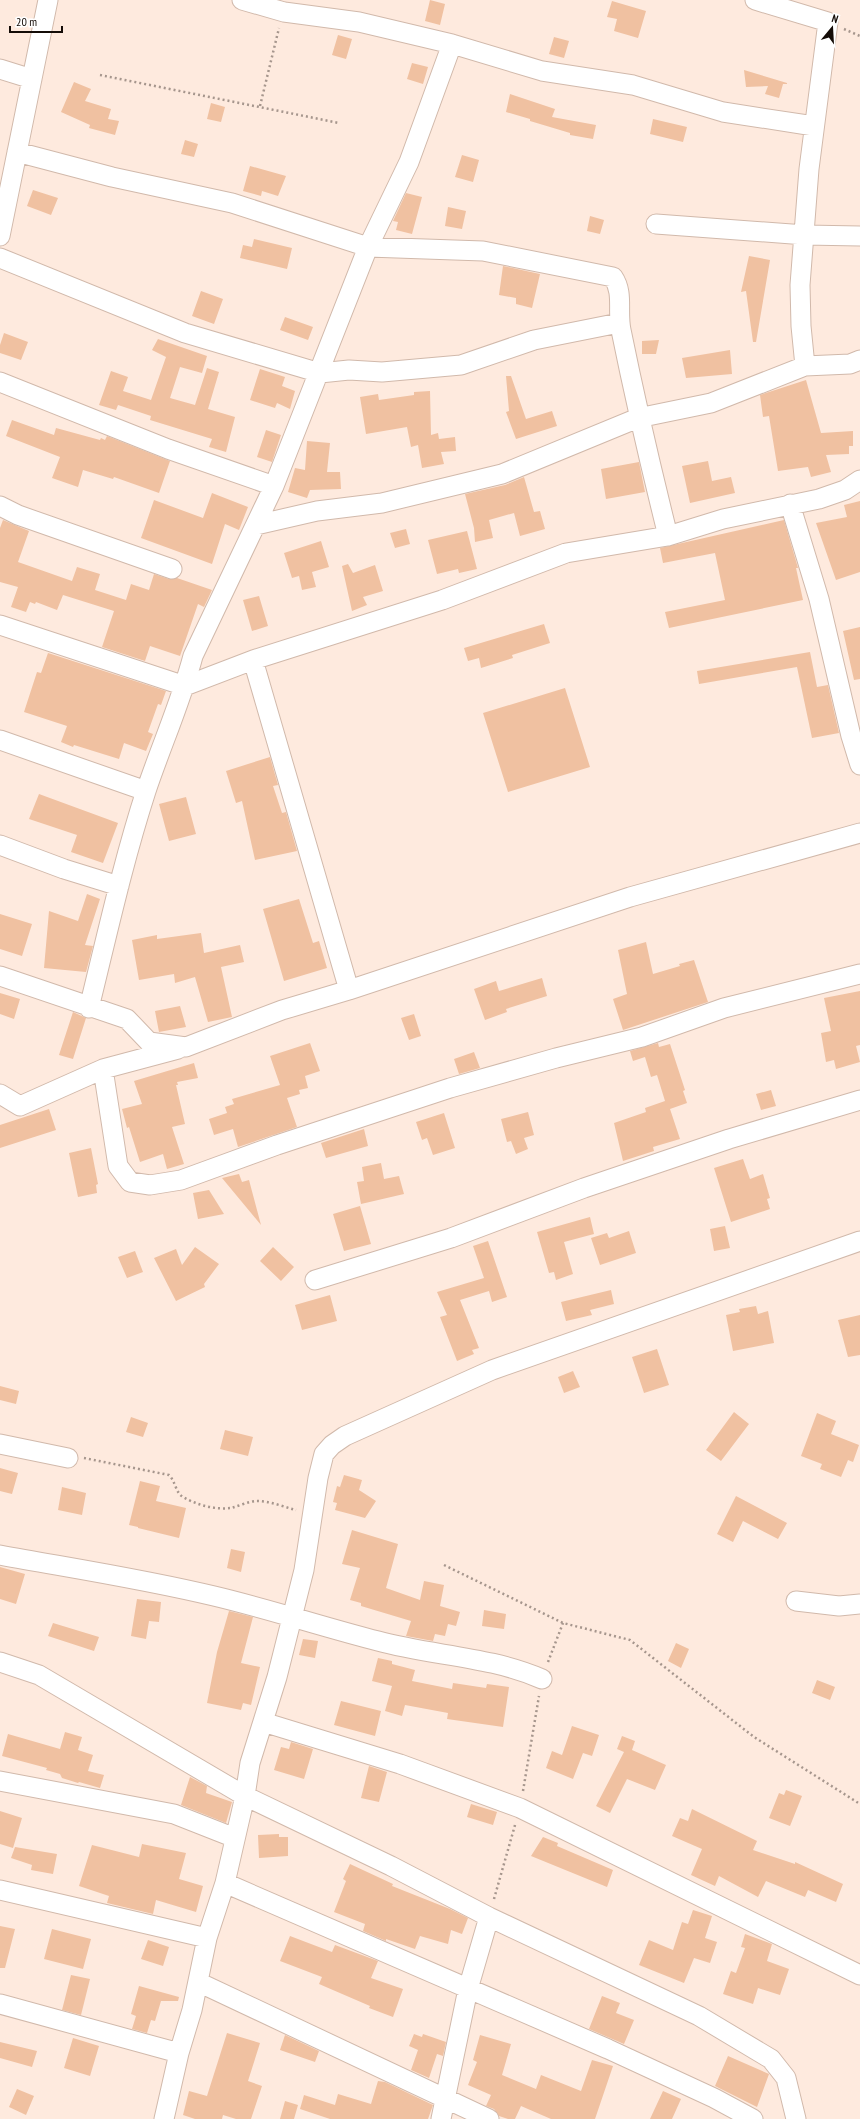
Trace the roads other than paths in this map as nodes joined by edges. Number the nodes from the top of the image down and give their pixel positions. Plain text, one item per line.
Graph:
1 (48, 0) edge
2 (242, 0) edge
3 (755, 0) edge
4 (452, 44) junction
5 (0, 69) edge
6 (32, 79) junction
7 (814, 126) junction
8 (17, 152) junction
9 (656, 224) dead end
10 (805, 235) junction
11 (0, 236) edge
12 (860, 236) edge
13 (368, 247) junction
14 (0, 258) edge
15 (619, 323) junction
16 (860, 360) edge
17 (805, 366) junction
18 (320, 373) junction
19 (0, 382) edge
20 (638, 418) junction
21 (860, 480) edge
22 (274, 486) junction
23 (790, 504) junction
24 (0, 506) edge
25 (256, 525) junction
26 (668, 536) junction
27 (172, 569) dead end
28 (0, 625) edge
29 (253, 660) junction
30 (185, 686) junction
31 (0, 740) edge
32 (860, 765) edge
33 (146, 791) junction
34 (860, 833) edge
35 (0, 845) edge
36 (119, 886) junction
37 (860, 974) edge
38 (0, 976) edge
39 (349, 990) junction
40 (89, 1008) junction
41 (186, 1047) junction
42 (103, 1069) junction
43 (0, 1094) edge
44 (860, 1100) edge
45 (860, 1241) edge
46 (314, 1280) dead end
47 (0, 1444) edge
48 (68, 1458) road end
49 (0, 1555) edge
50 (796, 1601) dead end
51 (860, 1604) edge
52 (291, 1616) junction
53 (0, 1662) edge
54 (542, 1679) road end
55 (263, 1722) junction
56 (0, 1782) edge
57 (245, 1796) junction
58 (235, 1838) junction
59 (225, 1883) junction
60 (0, 1890) edge
61 (489, 1917) junction
62 (207, 1938) junction
63 (860, 1975) edge
64 (198, 1982) junction
65 (468, 1989) junction
66 (0, 2004) edge
67 (179, 2053) junction
68 (445, 2097) junction
69 (164, 2119) edge
70 (440, 2119) edge
71 (489, 2119) edge
72 (754, 2119) edge
73 (796, 2119) edge

1 - 6 street
2 - 4 street
3 - 7 street
4 - 7 street
4 - 13 street
5 - 6 street
6 - 8 street
7 - 10 street
8 - 11 street
8 - 13 street
9 - 10 street
10 - 12 street
10 - 17 street
13 - 15 street
13 - 18 street
14 - 18 street
15 - 18 street
15 - 20 street
16 - 17 street
17 - 20 street
18 - 22 street
19 - 22 street
20 - 25 street
20 - 26 street
21 - 23 street
22 - 25 street
23 - 26 street
23 - 32 street
24 - 27 street
25 - 30 street
26 - 29 street
28 - 30 street
29 - 30 street
29 - 39 street
30 - 33 street
31 - 33 street
33 - 36 street
34 - 39 street
35 - 36 street
36 - 40 street
37 - 42 street
38 - 40 street
39 - 41 street
40 - 41 street
41 - 42 street
42 - 43 street
44 - 46 street
45 - 52 street
47 - 48 street
49 - 52 street
50 - 51 street
52 - 54 street
52 - 55 street
53 - 57 street
55 - 57 street
55 - 63 street
56 - 58 street
57 - 58 street
57 - 61 street
58 - 59 street
59 - 62 street
59 - 65 street
60 - 62 street
61 - 65 street
61 - 73 street
62 - 64 street
64 - 67 street
64 - 68 street
65 - 68 street
65 - 72 street
66 - 67 street
67 - 69 street
68 - 70 street
68 - 71 street

